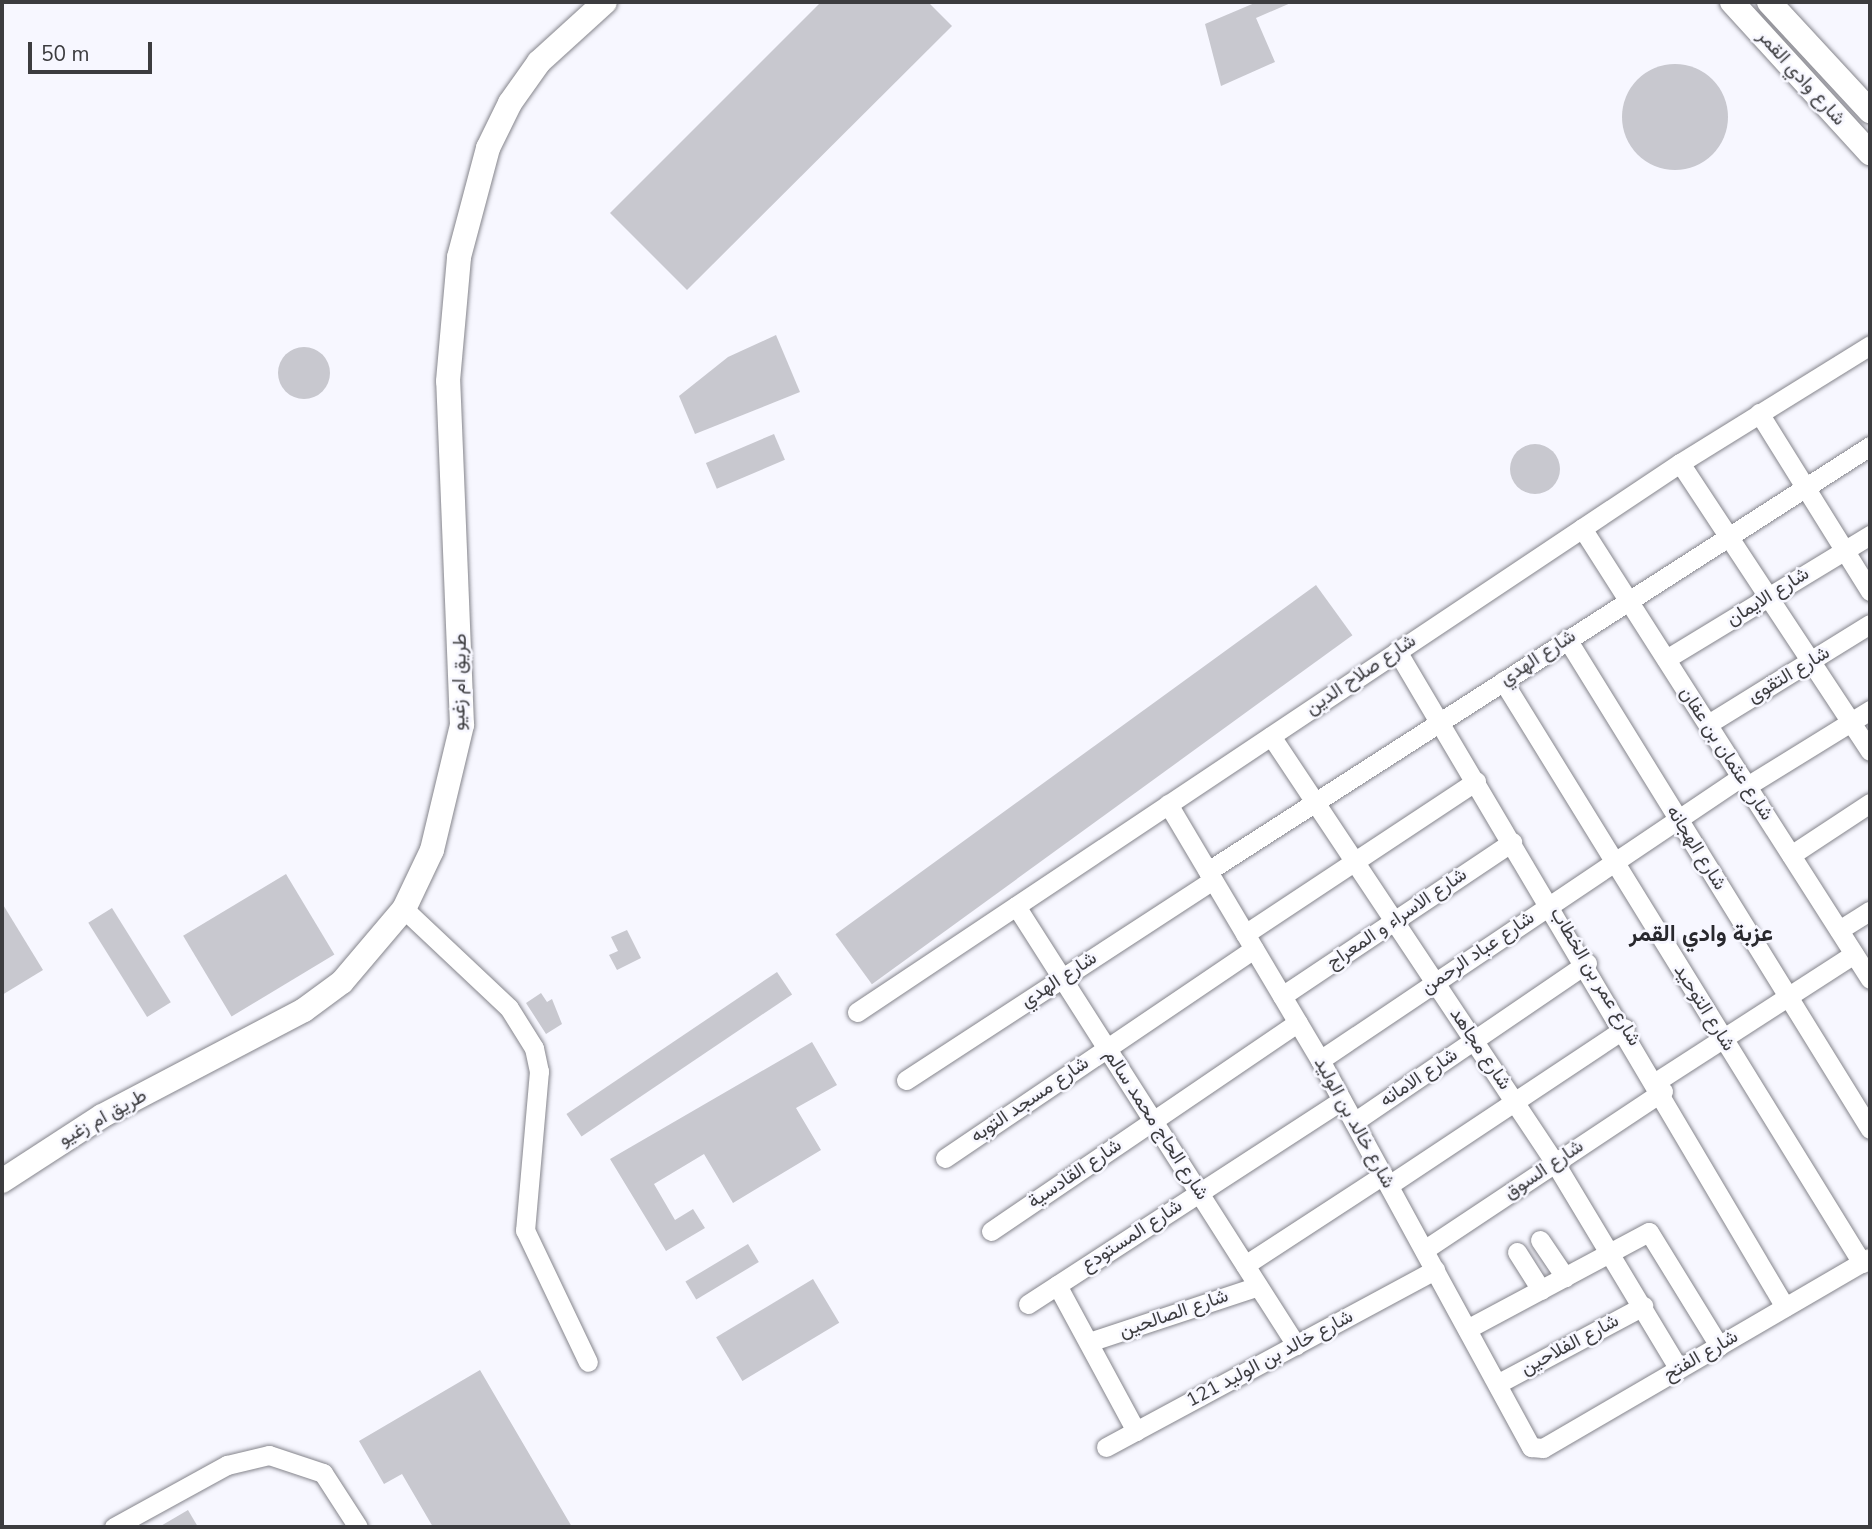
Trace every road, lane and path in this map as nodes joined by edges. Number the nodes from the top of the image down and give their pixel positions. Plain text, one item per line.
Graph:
1 (605, 2) edge
2 (1732, 2) edge
3 (1769, 2) edge
4 (1870, 111) edge
5 (1870, 153) edge
6 (1870, 345) edge
7 (1759, 413) junction
8 (1870, 446) edge
9 (1680, 463) junction
10 (1804, 486) junction
11 (1582, 528) junction
12 (1728, 533) junction
13 (1870, 535) edge
14 (1844, 550) junction
15 (1870, 591) edge
16 (1771, 596) junction
17 (1627, 598) junction
18 (1870, 624) edge
19 (1567, 639) junction
20 (1397, 651) junction
21 (1666, 659) junction
22 (1814, 660) junction
23 (1503, 681) junction
24 (1870, 710) edge
25 (1440, 721) junction
26 (1853, 722) junction
27 (1708, 724) junction
28 (1271, 736) junction
29 (1870, 751) edge
30 (1476, 781) junction
31 (1744, 782) junction
32 (1315, 802) junction
33 (1870, 803) edge
34 (1168, 804) junction
35 (1678, 820) junction
36 (1512, 842) junction
37 (1791, 855) junction
38 (1354, 862) junction
39 (1614, 862) junction
40 (1211, 876) junction
41 (1551, 904) junction
42 (1016, 906) junction
43 (404, 909) junction
44 (1870, 911) edge
45 (1394, 921) junction
46 (1839, 930) junction
47 (1250, 941) junction
48 (1854, 954) junction
49 (1587, 963) junction
50 (1062, 978) junction
51 (1870, 979) edge
52 (1434, 981) junction
53 (1282, 996) junction
54 (1788, 996) junction
55 (857, 1012) dead end
56 (1298, 1022) junction
57 (1625, 1028) junction
58 (1723, 1038) junction
59 (1474, 1041) junction
60 (1107, 1048) junction
61 (1320, 1060) junction
62 (905, 1080) dead end
63 (1660, 1086) junction
64 (1342, 1100) junction
65 (1515, 1102) junction
66 (1153, 1120) junction
67 (1354, 1122) junction
68 (1870, 1129) edge
69 (945, 1158) dead end
70 (1555, 1163) junction
71 (1386, 1180) junction
72 (2, 1181) edge
73 (1199, 1193) junction
74 (991, 1231) dead end
75 (1539, 1240) dead end
76 (1424, 1250) junction
77 (1517, 1252) dead end
78 (1612, 1252) junction
79 (1866, 1260) edge
80 (1245, 1265) junction
81 (1435, 1270) junction
82 (1565, 1277) junction
83 (1057, 1285) junction
84 (1258, 1286) junction
85 (1541, 1290) junction
86 (1028, 1304) dead end
87 (1643, 1306) junction
88 (1786, 1307) junction
89 (1466, 1329) junction
90 (1089, 1342) junction
91 (1296, 1345) junction
92 (1719, 1346) junction
93 (588, 1362) dead end
94 (1679, 1369) junction
95 (1497, 1384) junction
96 (1136, 1431) junction
97 (1106, 1447) dead end
98 (1531, 1447) joint
99 (114, 1527) edge
100 (358, 1527) edge

1 - 43 main road, طريق ام زغيو
2 - 5 main road, شارع وادي القمر
3 - 4 main road, شارع وادي القمر
6 - 7 street, شارع صلاح الدين
7 - 9 street, شارع صلاح الدين
7 - 10 street
8 - 10 street, شارع الهدي
9 - 11 street, شارع صلاح الدين
9 - 12 street
10 - 12 street, شارع الهدي
10 - 14 street
11 - 17 street, شارع عثمان بن عفان
11 - 20 street, شارع صلاح الدين
12 - 16 street
12 - 17 street, شارع الهدي
13 - 14 street, شارع الايمان
14 - 15 street
14 - 16 street, شارع الايمان
16 - 21 street, شارع الايمان
16 - 22 street
17 - 19 street, شارع الهدي
17 - 21 street, شارع عثمان بن عفان
18 - 22 street, شارع التقوى
19 - 23 street, شارع الهدي
19 - 35 street, شارع الهجانه
20 - 25 street, شارع عمر بن الخطاب
20 - 28 street, شارع صلاح الدين
21 - 27 street, شارع عثمان بن عفان
22 - 26 street
22 - 27 street, شارع التقوى
23 - 25 street, شارع الهدي
23 - 39 street, شارع التوحيد
24 - 26 street, شارع عباد الرحمن
25 - 30 street, شارع عمر بن الخطاب
25 - 32 street, شارع الهدي
26 - 29 street
26 - 31 street, شارع عباد الرحمن
27 - 31 street, شارع عثمان بن عفان
28 - 32 street, شارع مجاهد
28 - 34 street, شارع صلاح الدين
30 - 36 street, شارع عمر بن الخطاب
30 - 38 street, شارع مسجد التوبه
31 - 35 street, شارع عباد الرحمن
31 - 37 street, شارع عثمان بن عفان
32 - 38 street, شارع مجاهد
32 - 40 street, شارع الهدي
33 - 37 street
34 - 40 street, شارع خالد بن الوليد
34 - 42 street, شارع صلاح الدين
35 - 39 street, شارع عباد الرحمن
35 - 54 street, شارع الهجانه
36 - 41 street, شارع عمر بن الخطاب
36 - 45 street, شارع الاسراء و المعراج
37 - 46 street, شارع عثمان بن عفان
38 - 45 street, شارع مجاهد
38 - 47 street, شارع مسجد التوبه
39 - 41 street, شارع عباد الرحمن
39 - 58 street, شارع التوحيد
40 - 47 street, شارع خالد بن الوليد
40 - 50 street, شارع الهدي
41 - 49 street, شارع عمر بن الخطاب
41 - 52 street, شارع عباد الرحمن
42 - 50 street, شارع الحاج محمد سالم
42 - 55 street, شارع صلاح الدين
43 - 72 main road, طريق ام زغيو
43 - 93 street
44 - 46 street
45 - 52 street, شارع مجاهد
45 - 53 street, شارع الاسراء و المعراج
46 - 48 street, شارع عثمان بن عفان
47 - 53 street, شارع خالد بن الوليد
47 - 60 street, شارع مسجد التوبه
48 - 51 street, شارع عثمان بن عفان
48 - 54 street, شارع السوق
49 - 57 street, شارع عمر بن الخطاب
49 - 59 street, شارع الامانه
50 - 60 street, شارع الحاج محمد سالم
50 - 62 street, شارع الهدي
52 - 59 street, شارع مجاهد
52 - 61 street, شارع عباد الرحمن
53 - 56 street, شارع خالد بن الوليد
54 - 58 street, شارع السوق
54 - 68 street, شارع الهجانه
56 - 61 street, شارع خالد بن الوليد
56 - 66 street, شارع القادسية
57 - 63 street, شارع عمر بن الخطاب
57 - 65 street, شارع الصالحين
58 - 63 street, شارع السوق
58 - 79 street, شارع التوحيد
59 - 65 street, شارع مجاهد
59 - 67 street, شارع الامانه
60 - 66 street, شارع الحاج محمد سالم
60 - 69 street, شارع مسجد التوبه
61 - 64 street, شارع خالد بن الوليد
63 - 70 street, شارع السوق
63 - 88 street, شارع عمر بن الخطاب
64 - 67 street, شارع خالد بن الوليد
64 - 73 street, شارع المستودع
65 - 70 street, شارع مجاهد
65 - 71 street, شارع الصالحين
66 - 73 street, شارع الحاج محمد سالم
66 - 74 street, شارع القادسية
67 - 71 street, شارع خالد بن الوليد
70 - 76 street, شارع السوق
70 - 78 street, شارع مجاهد
71 - 76 street, شارع خالد بن الوليد
71 - 80 street, شارع الصالحين
73 - 80 street, شارع الحاج محمد سالم
73 - 83 street, شارع المستودع
75 - 82 street
76 - 81 street, شارع خالد بن الوليد
77 - 85 street
78 - 82 street
78 - 87 street, شارع مجاهد
78 - 92 street
79 - 88 street, شارع الفتح
80 - 84 street, شارع الحاج محمد سالم
81 - 89 street, شارع خالد بن الوليد
81 - 91 street, شارع خالد بن الوليد 121
82 - 85 street
83 - 86 street, شارع المستودع
83 - 90 street
84 - 90 street, شارع الصالحين
84 - 91 street, شارع الحاج محمد سالم
85 - 89 street
87 - 94 street, شارع مجاهد
87 - 95 street, شارع الفلاحين
88 - 92 street, شارع الفتح
89 - 95 street, شارع خالد بن الوليد
90 - 96 street
91 - 96 street, شارع خالد بن الوليد 121
92 - 94 street, شارع الفتح
94 - 98 street, شارع الفتح
95 - 98 street, شارع خالد بن الوليد
96 - 97 street, شارع خالد بن الوليد 121
99 - 100 street

